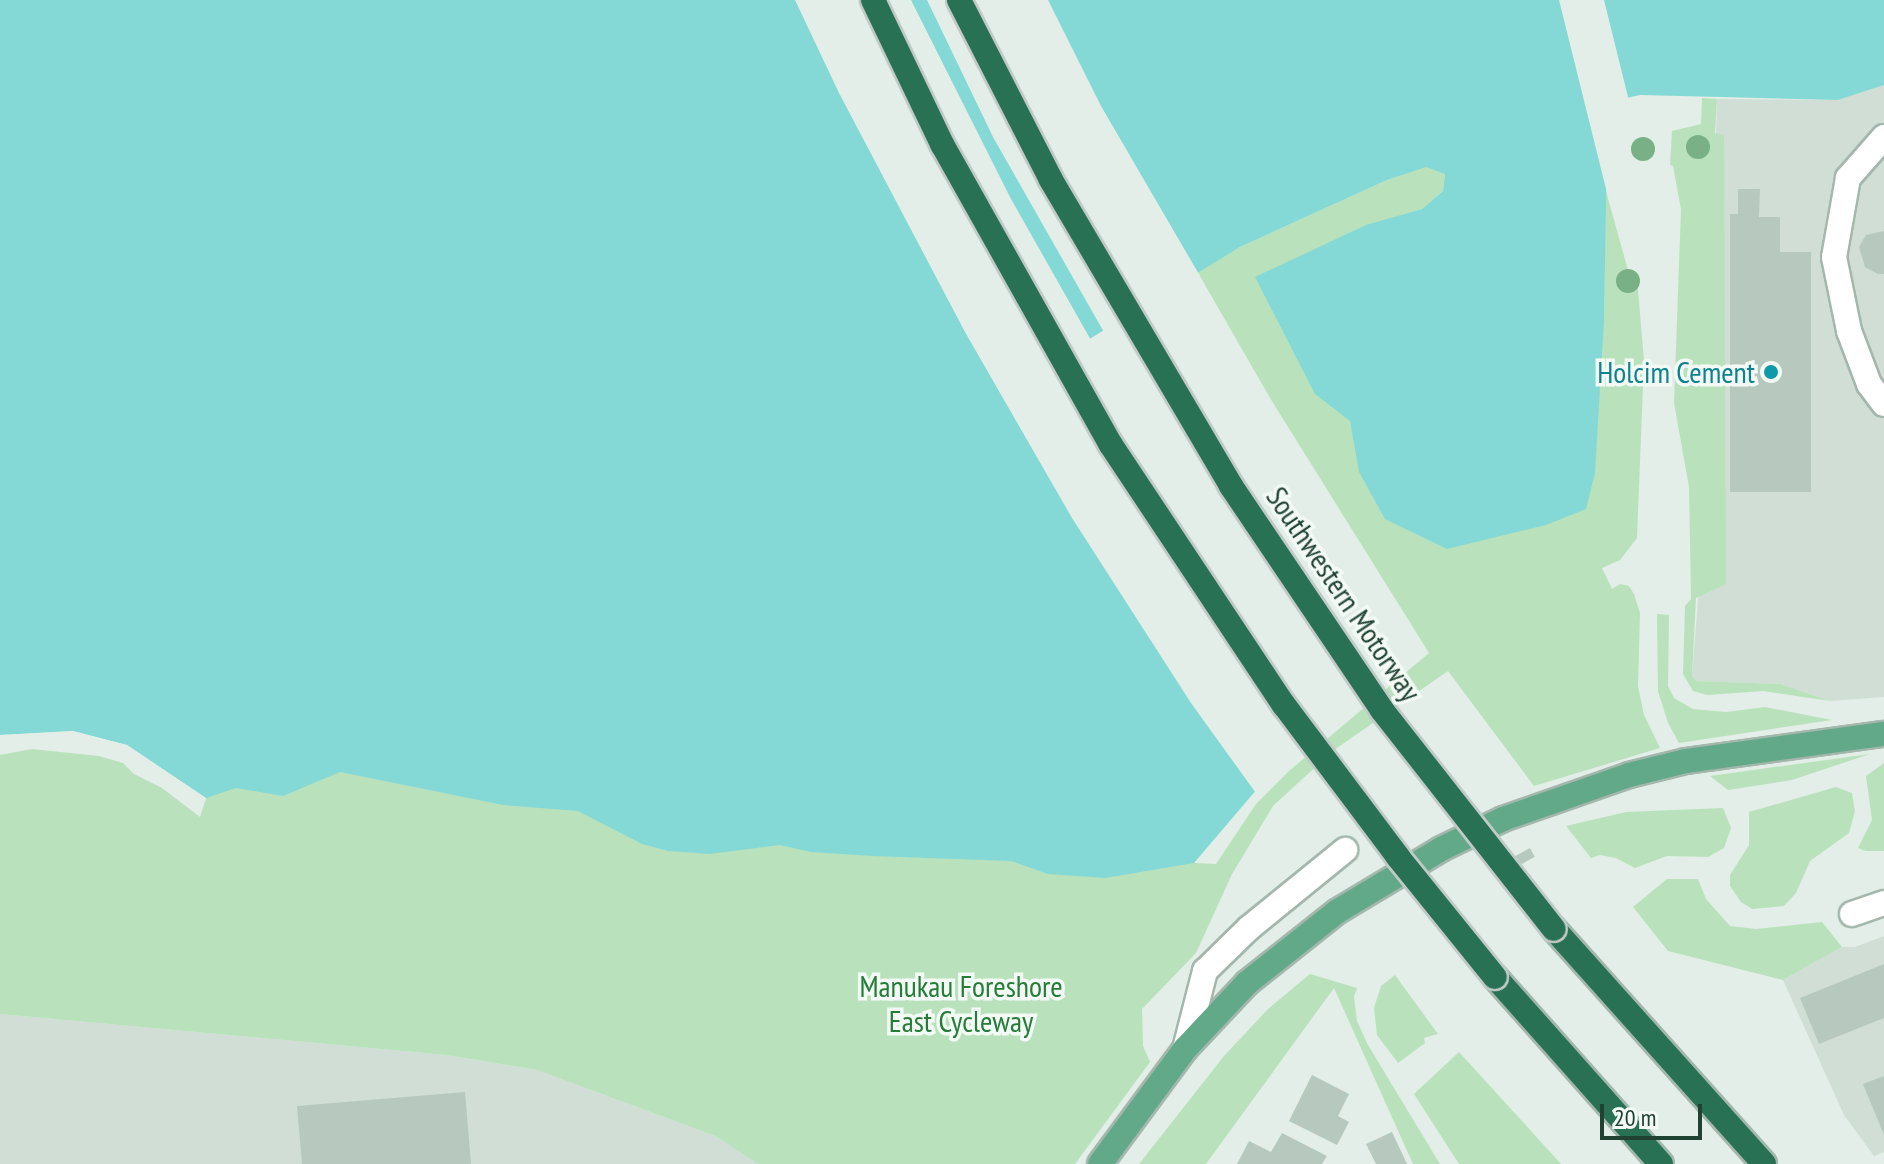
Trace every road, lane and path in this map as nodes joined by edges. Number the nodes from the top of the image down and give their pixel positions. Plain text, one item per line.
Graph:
1 (873, 0) edge
2 (959, 0) edge
3 (1884, 137) edge
4 (1884, 404) edge
5 (1884, 734) edge
6 (1345, 850) dead end
7 (1884, 903) edge
8 (1852, 914) dead end
9 (1185, 1049) junction
10 (1564, 1056) junction
11 (1100, 1164) edge
12 (1638, 1164) edge
13 (1661, 1164) edge
14 (1764, 1164) edge

1 - 10 highway, bridge
2 - 14 highway, Southwestern Motorway, bridge
3 - 4 lane
5 - 9 main road
6 - 9 lane
7 - 8 lane
9 - 11 main road
10 - 12 highway
10 - 13 highway

